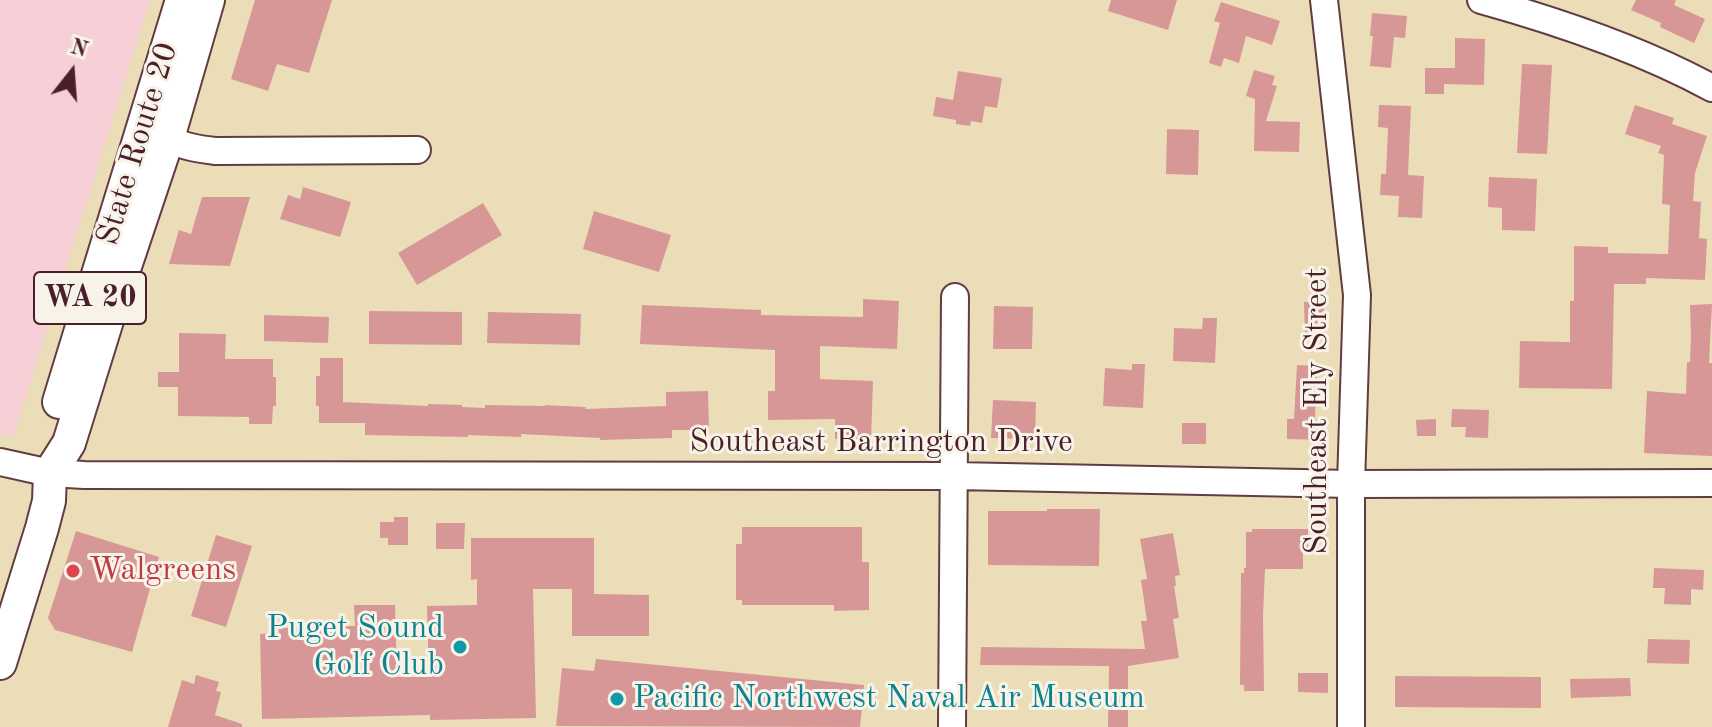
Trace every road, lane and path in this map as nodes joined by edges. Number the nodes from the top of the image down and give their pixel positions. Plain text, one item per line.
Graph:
1 (182, 0) edge
2 (208, 0) edge
3 (1324, 0) edge
4 (1481, 0) edge
5 (1712, 88) edge
6 (154, 91) junction
7 (168, 138) junction
8 (417, 150) dead end
9 (955, 297) dead end
10 (0, 462) edge
11 (50, 473) junction
12 (955, 476) junction
13 (1712, 483) edge
14 (1351, 484) junction
15 (0, 593) edge
16 (0, 663) edge
17 (952, 727) edge
18 (1351, 727) edge

1 - 6 main road, State Route 20 / WA 20
2 - 7 main road, State Route 20 / WA 20
3 - 14 street, Southeast Ely Street
4 - 5 street
6 - 7 street
6 - 11 main road, State Route 20 / WA 20
7 - 8 street
7 - 11 main road, State Route 20 / WA 20
9 - 12 street
10 - 11 street, Southeast Barrington Drive
11 - 12 street, Southeast Barrington Drive
11 - 15 main road, State Route 20 / WA 20
11 - 16 main road, State Route 20 / WA 20
12 - 14 street, Southeast Barrington Drive
12 - 17 street
13 - 14 street, Southeast Barrington Drive
14 - 18 street, Southeast Ely Street

